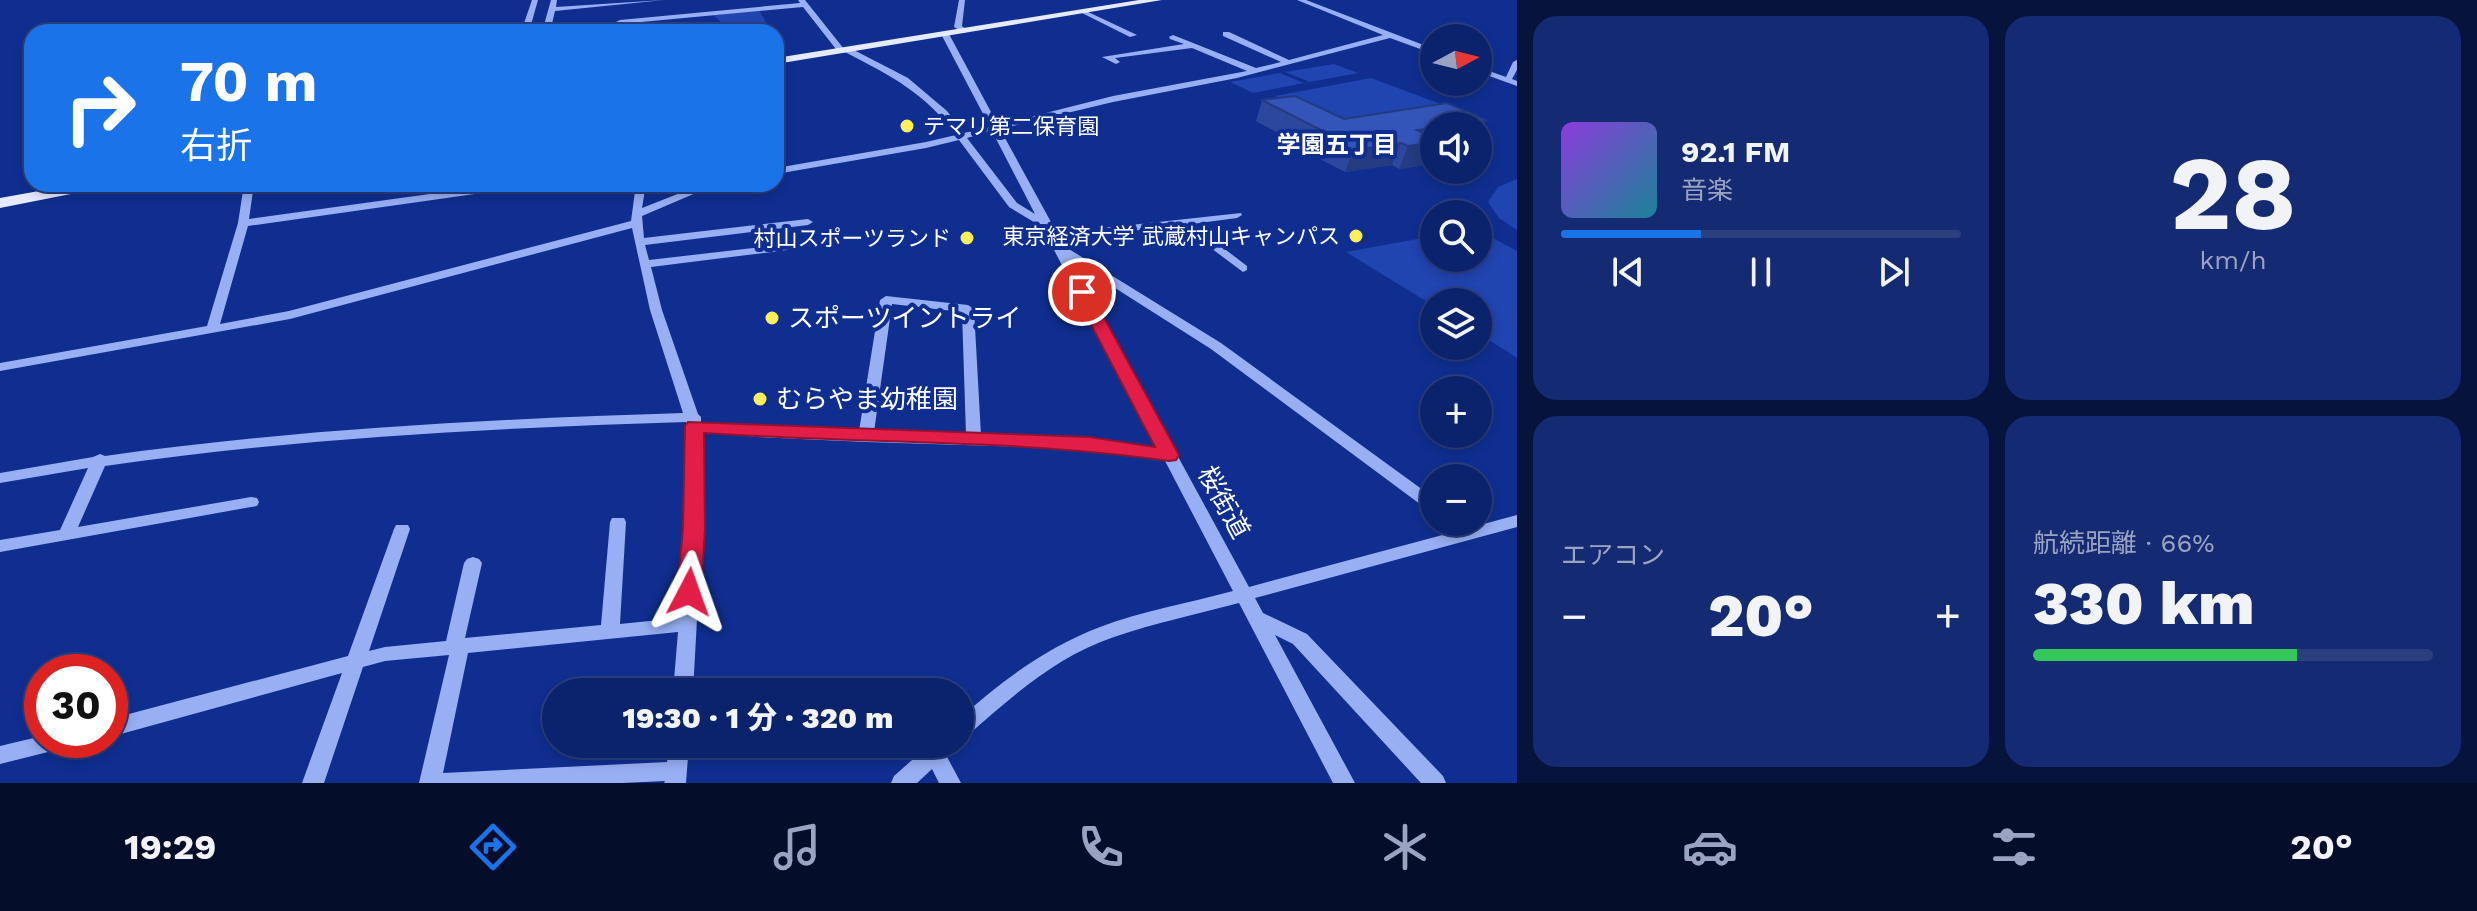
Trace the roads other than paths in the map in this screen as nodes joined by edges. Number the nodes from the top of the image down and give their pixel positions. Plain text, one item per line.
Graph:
1 (535, 0) edge
2 (661, 0) edge
3 (962, 0) edge
4 (1157, 0) edge
5 (1300, 0) edge
6 (615, 2) edge
7 (802, 2) edge
8 (553, 4) edge
9 (1084, 12) junction
10 (620, 22) joint
11 (528, 24) edge
12 (548, 24) edge
13 (964, 31) junction
14 (945, 34) junction
15 (1133, 35) dead end
16 (1391, 35) junction
17 (1252, 36) dead end
18 (1173, 37) dead end
19 (1195, 45) junction
20 (1420, 46) edge
21 (845, 51) junction
22 (784, 60) edge
23 (1286, 61) junction
24 (1116, 62) dead end
25 (1517, 62) edge
26 (1255, 71) junction
27 (1492, 74) edge
28 (1512, 82) edge
29 (996, 127) junction
30 (960, 135) junction
31 (784, 170) edge
32 (58, 192) edge
33 (248, 192) edge
34 (466, 192) edge
35 (640, 192) edge
36 (695, 192) edge
37 (0, 203) edge
38 (1237, 215) dead end
39 (637, 219) junction
40 (808, 222) dead end
41 (1183, 222) junction
42 (243, 223) junction
43 (1053, 236) junction
44 (639, 242) junction
45 (787, 247) dead end
46 (645, 264) junction
47 (1243, 268) dead end
48 (213, 327) junction
49 (0, 367) edge
50 (694, 422) junction
51 (866, 437) junction
52 (974, 441) junction
53 (1169, 455) junction
54 (100, 459) junction
55 (0, 478) edge
56 (1420, 496) edge
57 (251, 502) dead end
58 (1517, 521) edge
59 (618, 522) dead end
60 (1492, 524) edge
61 (402, 529) dead end
62 (66, 534) junction
63 (1434, 536) edge
64 (0, 546) edge
65 (473, 563) dead end
66 (1245, 595) junction
67 (1257, 617) junction
68 (687, 624) junction
69 (610, 631) junction
70 (458, 645) junction
71 (357, 659) junction
72 (684, 678) edge
73 (974, 718) edge
74 (128, 723) edge
75 (24, 749) edge
76 (0, 755) edge
77 (928, 758) edge
78 (942, 758) edge
79 (676, 777) edge
80 (313, 783) edge
81 (431, 783) edge
82 (902, 783) edge
83 (950, 783) edge
84 (1344, 783) edge
85 (1435, 783) edge

1 - 11 street
2 - 6 street
3 - 13 street
4 - 9 main road
5 - 16 street
6 - 8 street
6 - 10 street
7 - 10 street
7 - 21 street
8 - 12 street
9 - 13 main road
9 - 15 street
13 - 14 main road
14 - 21 main road
14 - 29 street, 桜街道
16 - 20 street
16 - 23 street
17 - 23 street
18 - 19 street
19 - 24 street
19 - 26 street
21 - 22 main road
21 - 30 street
23 - 26 street
25 - 28 street
26 - 29 street
27 - 28 street
29 - 30 street
29 - 43 street, 桜街道
30 - 31 street
30 - 43 street
32 - 37 main road
33 - 42 street
34 - 42 street
35 - 39 street
36 - 39 street
38 - 41 street
39 - 44 street
39 - 48 street
40 - 44 street
41 - 43 street
41 - 47 street
42 - 48 street
43 - 53 street, 桜街道
43 - 56 street
44 - 46 street
45 - 46 street
46 - 50 street
48 - 49 street
50 - 51 street
50 - 54 street
50 - 68 street
51 - 52 street
51 - 52 street
52 - 53 street
53 - 66 street, 桜街道
54 - 55 street
54 - 62 street
57 - 62 street
58 - 60 street
59 - 69 street
61 - 71 street
62 - 64 street
63 - 66 street
65 - 70 street
66 - 67 street, 桜街道
66 - 73 street
67 - 84 street, 桜街道
67 - 85 street
68 - 69 street
68 - 72 street
69 - 70 street
70 - 71 street
70 - 81 street
71 - 74 street
71 - 80 street
75 - 76 street
77 - 82 street
78 - 83 street
79 - 81 street

